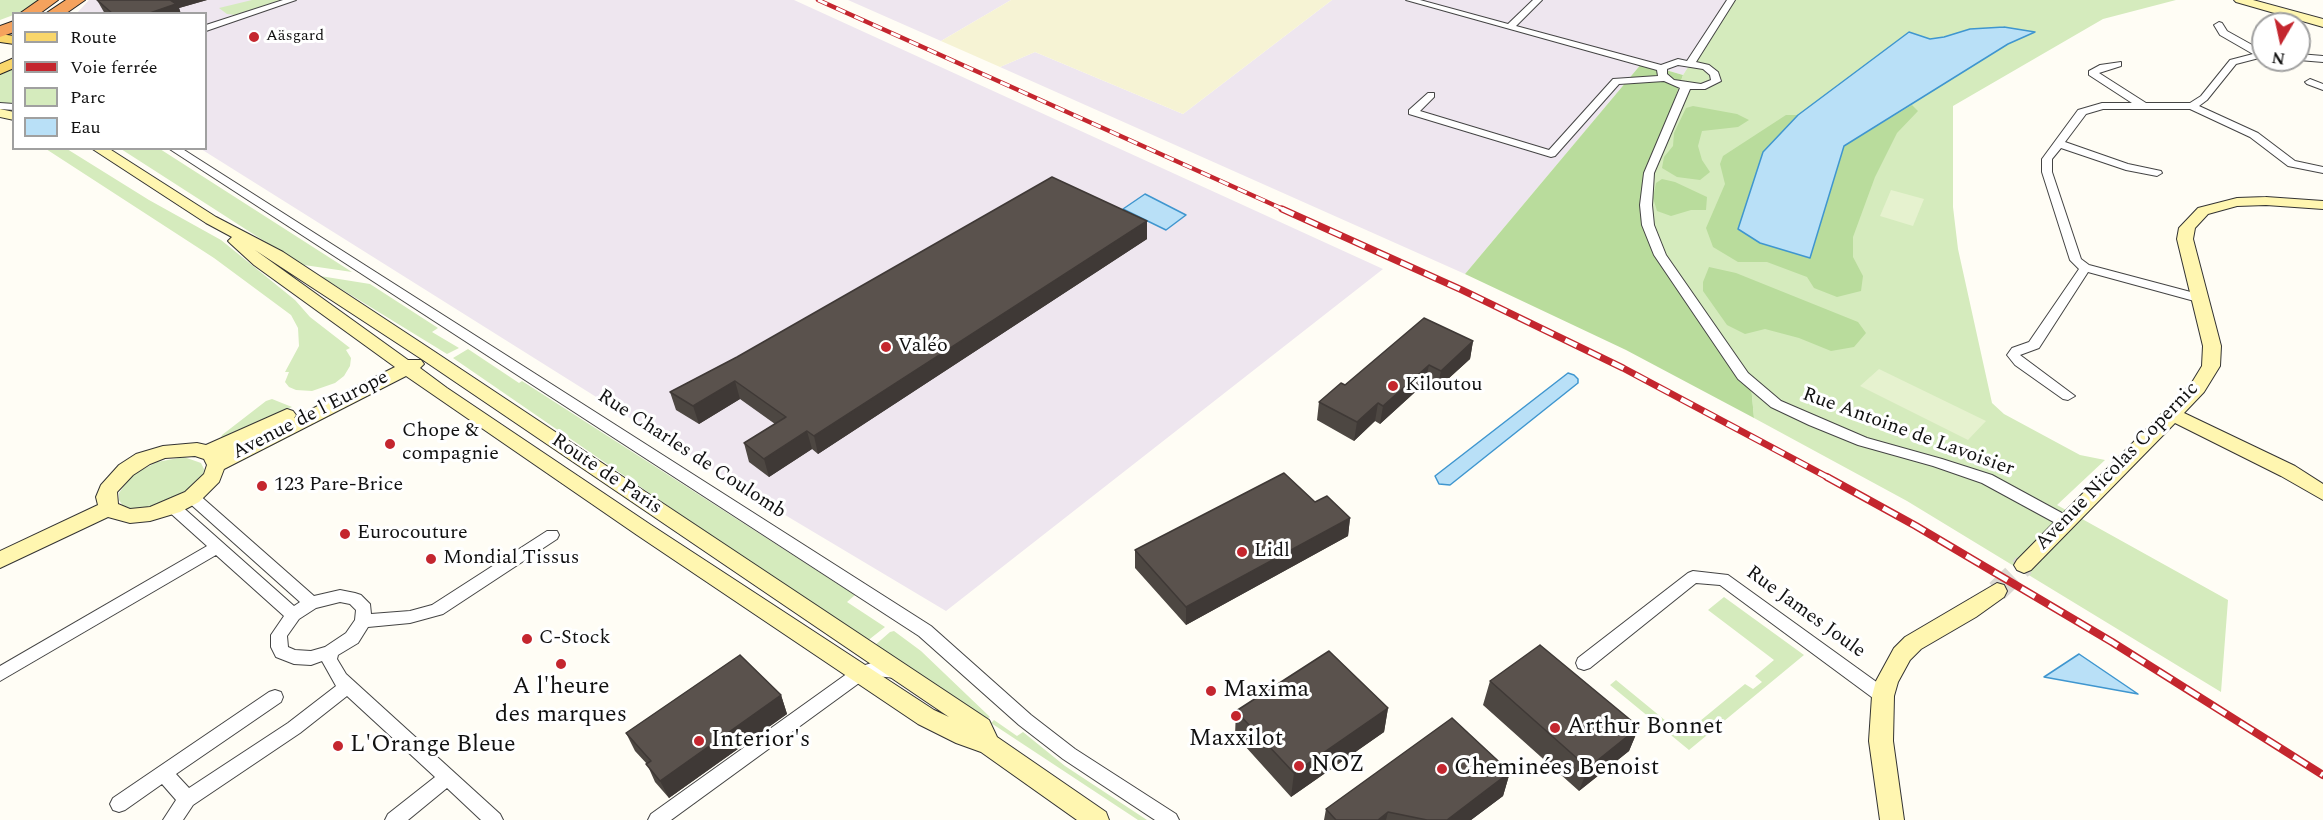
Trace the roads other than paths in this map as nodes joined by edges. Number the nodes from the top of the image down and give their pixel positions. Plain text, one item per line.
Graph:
1 (50, 0) edge
2 (59, 0) edge
3 (77, 0) edge
4 (292, 0) edge
5 (1410, 0) edge
6 (1538, 0) edge
7 (1731, 0) edge
8 (2240, 0) edge
9 (30, 12) edge
10 (42, 12) edge
11 (56, 12) edge
12 (2323, 23) edge
13 (2219, 25) dead end
14 (1509, 27) junction
15 (207, 28) edge
16 (2251, 48) edge
17 (2251, 57) edge
18 (1691, 62) junction
19 (2118, 64) dead end
20 (1664, 73) junction
21 (2310, 82) dead end
22 (1686, 86) junction
23 (2323, 87) edge
24 (1431, 95) dead end
25 (2142, 105) junction
26 (2192, 106) junction
27 (2059, 144) junction
28 (101, 150) edge
29 (176, 150) edge
30 (2323, 170) edge
31 (2157, 173) dead end
32 (2323, 205) edge
33 (212, 220) junction
34 (2085, 268) junction
35 (2198, 298) junction
36 (426, 354) junction
37 (404, 365) junction
38 (2068, 396) dead end
39 (2172, 414) junction
40 (212, 458) junction
41 (2323, 493) edge
42 (192, 497) junction
43 (173, 507) junction
44 (109, 508) junction
45 (2066, 522) junction
46 (552, 535) dead end
47 (218, 547) junction
48 (0, 560) edge
49 (2024, 565) tunnel mouth
50 (1997, 591) tunnel mouth
51 (311, 603) junction
52 (293, 615) junction
53 (363, 621) junction
54 (330, 652) junction
55 (1584, 663) dead end
56 (898, 671) junction
57 (861, 673) junction
58 (0, 674) edge
59 (348, 686) junction
60 (1882, 696) junction
61 (275, 697) dead end
62 (988, 744) junction
63 (163, 773) junction
64 (447, 778) junction
65 (187, 799) junction
66 (119, 804) dead end
67 (172, 820) edge
68 (394, 820) edge
69 (494, 820) edge
70 (657, 820) edge
71 (1097, 820) edge
72 (1170, 820) edge
73 (1892, 820) edge

1 - 9 highway
2 - 10 highway
3 - 11 highway
4 - 15 street
5 - 14 street
6 - 14 street
7 - 18 street
8 - 12 main road
13 - 16 street
14 - 20 street
17 - 26 street
18 - 20 street
18 - 22 street
19 - 25 street
20 - 22 street
20 - 24 street
21 - 23 street
22 - 45 street, Rue Antoine de Lavoisier
25 - 26 street
25 - 27 street
26 - 30 street
27 - 31 street
27 - 34 street
28 - 33 main road, Route de Paris
29 - 72 street, Rue Charles de Coulomb
32 - 35 main road, Avenue Nicolas Copernic
33 - 36 main road, Route de Paris
33 - 37 main road, Route de Paris
34 - 35 street
34 - 38 street
35 - 39 main road, Avenue Nicolas Copernic
36 - 37 main road, Avenue de l'Europe
36 - 56 main road, Route de Paris
37 - 40 main road, Avenue de l'Europe
37 - 57 main road, Route de Paris
39 - 41 main road
39 - 45 main road, Avenue Nicolas Copernic
40 - 42 main road
40 - 44 main road
42 - 43 main road
42 - 51 street
43 - 44 main road
43 - 47 street
44 - 48 main road
45 - 49 main road, Avenue Nicolas Copernic
46 - 53 street
47 - 52 street
47 - 58 street
50 - 60 main road
51 - 52 street
51 - 53 street
52 - 54 street
53 - 54 street
54 - 59 street
55 - 60 street, Rue James Joule
56 - 57 street
56 - 62 main road, Route de Paris
57 - 62 main road, Route de Paris
57 - 70 street
59 - 64 street
59 - 65 street
60 - 73 main road
61 - 63 street
62 - 71 main road, Route de Paris
63 - 65 street
63 - 66 street
64 - 68 street
64 - 69 street
65 - 67 street

